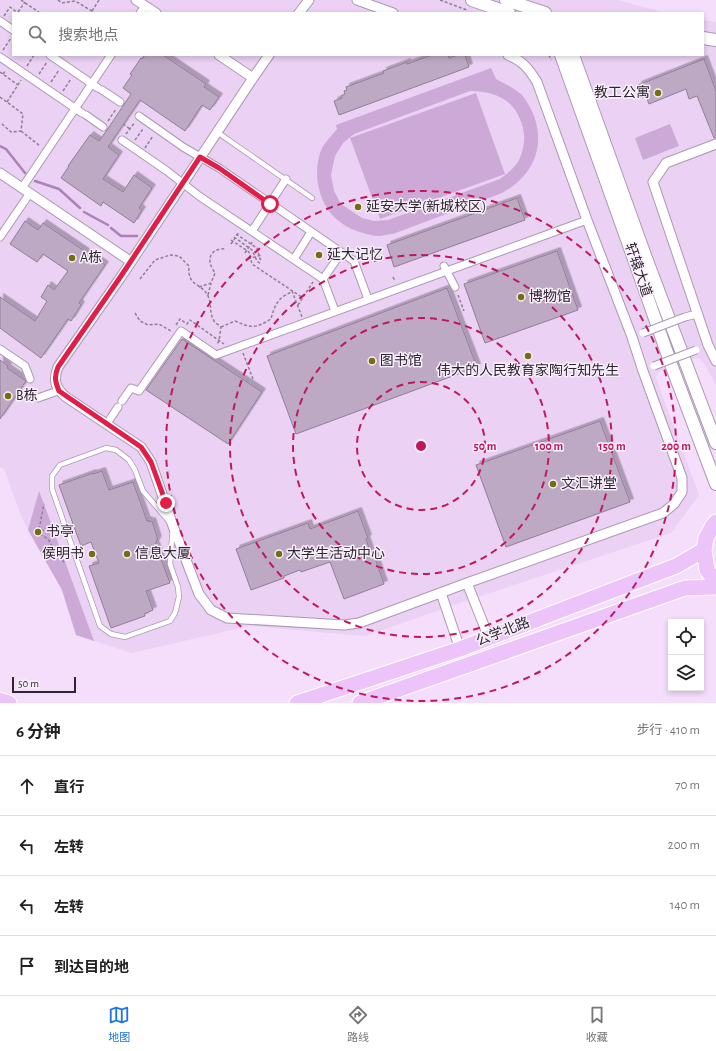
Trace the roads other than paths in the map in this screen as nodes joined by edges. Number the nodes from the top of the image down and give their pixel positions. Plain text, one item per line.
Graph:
1 (136, 0) edge
2 (309, 0) edge
3 (357, 0) edge
4 (506, 0) edge
5 (471, 5) edge
6 (142, 9) edge
7 (152, 12) edge
8 (300, 12) edge
9 (390, 12) edge
10 (504, 12) edge
11 (542, 12) edge
12 (1, 22) edge
13 (12, 29) edge
14 (704, 38) edge
15 (716, 40) edge
16 (0, 55) edge
17 (51, 56) edge
18 (111, 56) edge
19 (220, 56) edge
20 (268, 56) edge
21 (510, 56) edge
22 (561, 56) edge
23 (573, 56) edge
24 (253, 78) junction
25 (97, 87) junction
26 (120, 102) road end
27 (76, 108) junction
28 (139, 116) road end
29 (103, 128) road end
30 (217, 132) junction
31 (122, 140) road end
32 (716, 144) edge
33 (200, 157) junction
34 (0, 172) edge
35 (286, 179) junction
36 (182, 183) junction
37 (22, 188) junction
38 (30, 193) junction
39 (312, 198) dead end
40 (270, 204) junction
41 (587, 220) junction
42 (252, 231) junction
43 (311, 232) junction
44 (0, 237) edge
45 (341, 253) junction
46 (294, 259) junction
47 (130, 261) junction
48 (445, 269) junction
49 (320, 277) junction
50 (455, 287) road end
51 (368, 299) junction
52 (335, 311) junction
53 (697, 314) junction
54 (632, 337) junction
55 (708, 345) junction
56 (0, 349) edge
57 (716, 361) edge
58 (643, 371) junction
59 (30, 379) dead end
60 (59, 391) junction
61 (38, 398) dead end
62 (110, 419) dead end
63 (716, 443) edge
64 (716, 484) edge
65 (716, 522) edge
66 (173, 526) junction
67 (704, 550) junction
68 (716, 582) edge
69 (467, 583) junction
70 (716, 587) edge
71 (441, 593) junction
72 (489, 638) junction
73 (460, 648) junction
74 (0, 700) edge
75 (9, 703) edge
76 (297, 703) edge
77 (360, 703) edge

1 - 6 street
2 - 8 street
3 - 9 street
4 - 11 street
5 - 10 street
6 - 7 street
12 - 13 street
14 - 15 street
16 - 27 street
17 - 25 street
18 - 25 street
19 - 24 street
20 - 24 street
21 - 41 street
22 - 64 street, 轩辕大道
23 - 63 street, 轩辕大道
24 - 30 street
25 - 26 street
25 - 27 street
27 - 29 street
27 - 37 street
28 - 33 street
30 - 33 street
30 - 35 lane
31 - 36 street
32 - 53 street
33 - 36 street
33 - 40 street
34 - 37 street
35 - 39 lane
35 - 40 street
36 - 42 street
36 - 47 street
37 - 38 street
38 - 44 street
38 - 47 street
40 - 42 street
40 - 43 street
41 - 48 street
41 - 54 street
42 - 46 street
43 - 45 street
43 - 46 street
45 - 49 street
45 - 51 street
46 - 49 street
47 - 60 street
48 - 50 street
48 - 51 street
49 - 52 street
51 - 52 street
52 - 62 street
53 - 54 street, bridge
53 - 55 street
54 - 58 street
55 - 57 street
55 - 58 street, bridge
56 - 59 street
58 - 69 street
60 - 61 street
60 - 66 street
65 - 67 main road
66 - 66 lane
66 - 71 street
67 - 68 main road
67 - 72 main road, 公学北路
69 - 71 street
69 - 72 street
70 - 77 main road, 公学北路
71 - 73 street
72 - 73 main road, 公学北路
73 - 76 main road, 公学北路
74 - 75 main road

